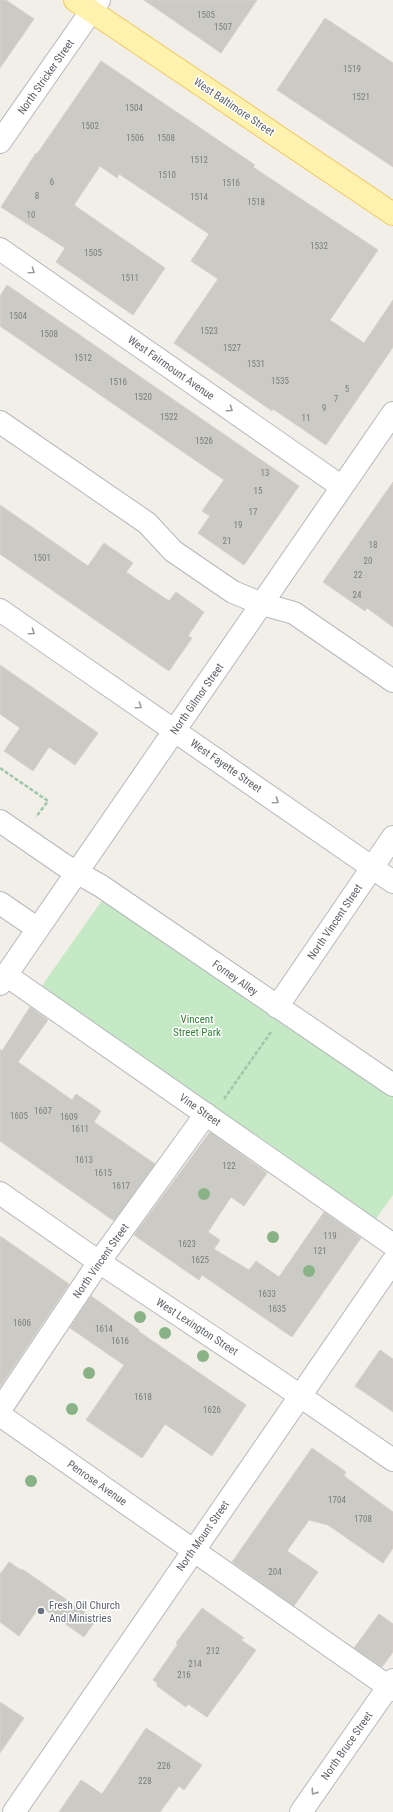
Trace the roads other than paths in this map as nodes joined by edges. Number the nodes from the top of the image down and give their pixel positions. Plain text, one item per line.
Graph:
1 (88, 4) edge
2 (0, 142) edge
3 (393, 214) edge
4 (0, 249) edge
5 (393, 413) edge
6 (0, 422) edge
7 (342, 487) junction
8 (262, 604) junction
9 (0, 610) edge
10 (393, 682) edge
11 (175, 731) junction
12 (0, 821) edge
13 (393, 836) edge
14 (372, 868) junction
15 (77, 872) junction
16 (393, 882) edge
17 (0, 903) edge
18 (38, 929) junction
19 (3, 979) edge
20 (281, 1010) junction
21 (393, 1085) edge
22 (209, 1116) junction
23 (0, 1193) edge
24 (393, 1245) edge
25 (393, 1261) edge
26 (99, 1262) junction
27 (300, 1396) junction
28 (0, 1410) edge
29 (0, 1416) edge
30 (393, 1460) edge
31 (194, 1550) junction
32 (391, 1686) edge
33 (14, 1812) edge
34 (301, 1812) edge

1 - 2 street, North Stricker Street
1 - 3 main road, West Baltimore Street
4 -> 7 street, West Fairmount Avenue
5 - 7 street, North Gilmor Street
6 - 8 street
7 - 8 street, North Gilmor Street
8 - 10 street
8 - 11 street, North Gilmor Street
9 -> 11 street, West Fayette Street
11 -> 14 street, West Fayette Street
11 - 15 street, North Gilmor Street
12 - 15 street
13 - 14 street, North Vincent Street
14 - 16 street, West Fayette Street
14 - 20 street, North Vincent Street
15 - 18 street, North Gilmor Street
15 - 20 street, Forney Alley
17 - 18 street
18 - 19 street, North Gilmor Street
19 - 22 street, Vine Street
20 - 21 street, Forney Alley
22 - 24 street, Vine Street
22 - 26 street, North Vincent Street
23 - 26 street, West Lexington Street
25 - 27 street, North Mount Street
26 - 27 street, West Lexington Street
26 - 28 street, North Vincent Street
27 - 30 street, West Lexington Street
27 - 31 street, North Mount Street
29 - 31 street, Penrose Avenue
31 - 32 street, Penrose Avenue
31 - 33 street, North Mount Street
32 -> 34 street, North Bruce Street

